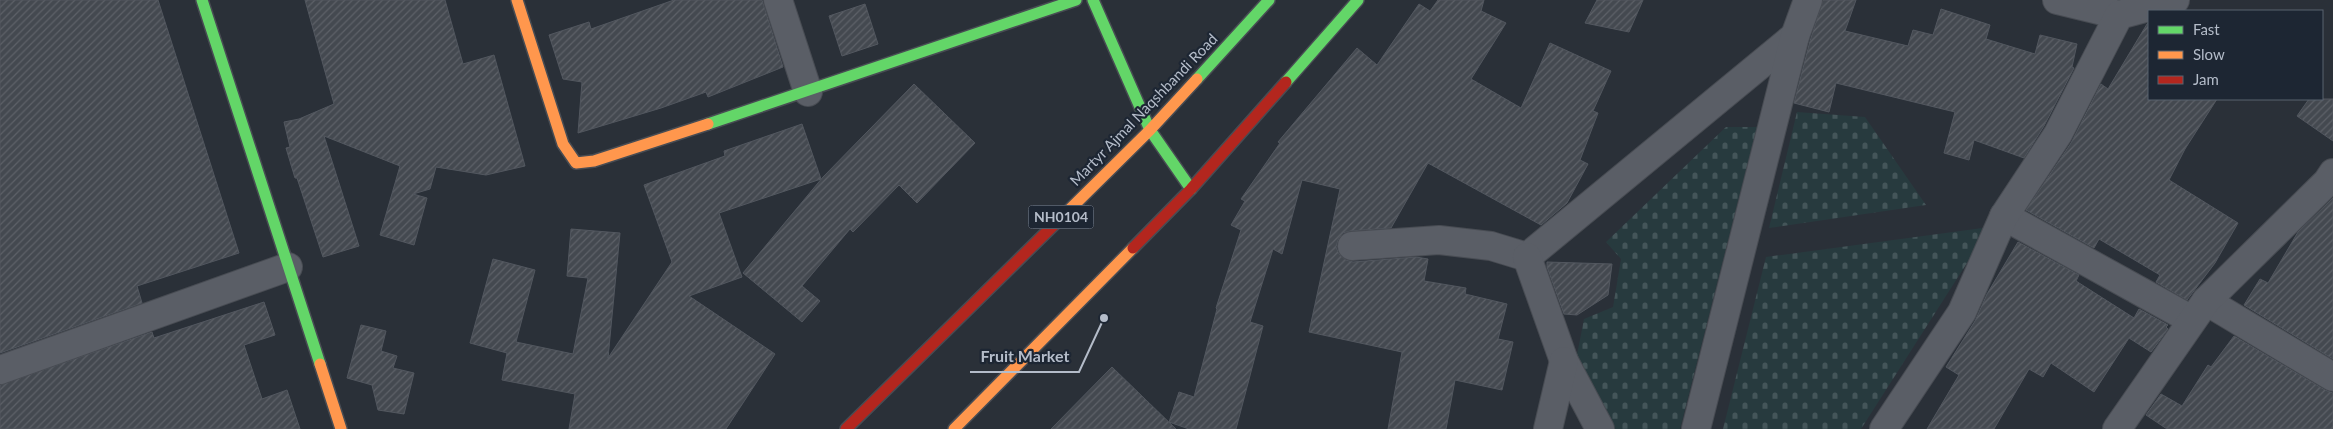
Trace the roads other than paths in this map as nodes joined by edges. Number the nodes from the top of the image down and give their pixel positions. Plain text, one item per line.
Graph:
1 (202, 0) edge
2 (518, 0) edge
3 (778, 0) edge
4 (1076, 0) edge
5 (1094, 0) edge
6 (1270, 0) edge
7 (1358, 0) edge
8 (1808, 0) edge
9 (2057, 0) edge
10 (2175, 0) edge
11 (2119, 15) junction
12 (1795, 36) junction
13 (808, 92) junction
14 (1150, 130) junction
15 (2333, 174) edge
16 (1191, 189) junction
17 (2004, 216) junction
18 (1352, 246) dead end
19 (1527, 257) junction
20 (288, 267) junction
21 (2199, 310) junction
22 (1564, 361) junction
23 (0, 370) edge
24 (2333, 377) edge
25 (965, 425) edge
26 (341, 429) edge
27 (846, 429) edge
28 (1548, 429) edge
29 (1600, 429) edge
30 (1696, 429) edge
31 (1884, 429) edge
32 (2117, 429) edge

1 - 20 main road
2 - 13 main road
3 - 13 street
4 - 13 main road
5 - 14 main road
6 - 14 main road, Martyr Ajmal Naqshbandi Road / NH0104
7 - 16 main road
8 - 12 street
9 - 11 street
10 - 11 street
11 - 17 street
12 - 19 street
12 - 30 street
14 - 16 main road
14 - 27 main road, Martyr Ajmal Naqshbandi Road / NH0104
15 - 21 street
16 - 25 main road
17 - 21 street
17 - 31 street
18 - 19 street
19 - 22 street
20 - 23 street
20 - 26 main road
21 - 24 street
21 - 32 street
22 - 28 street
22 - 29 street

